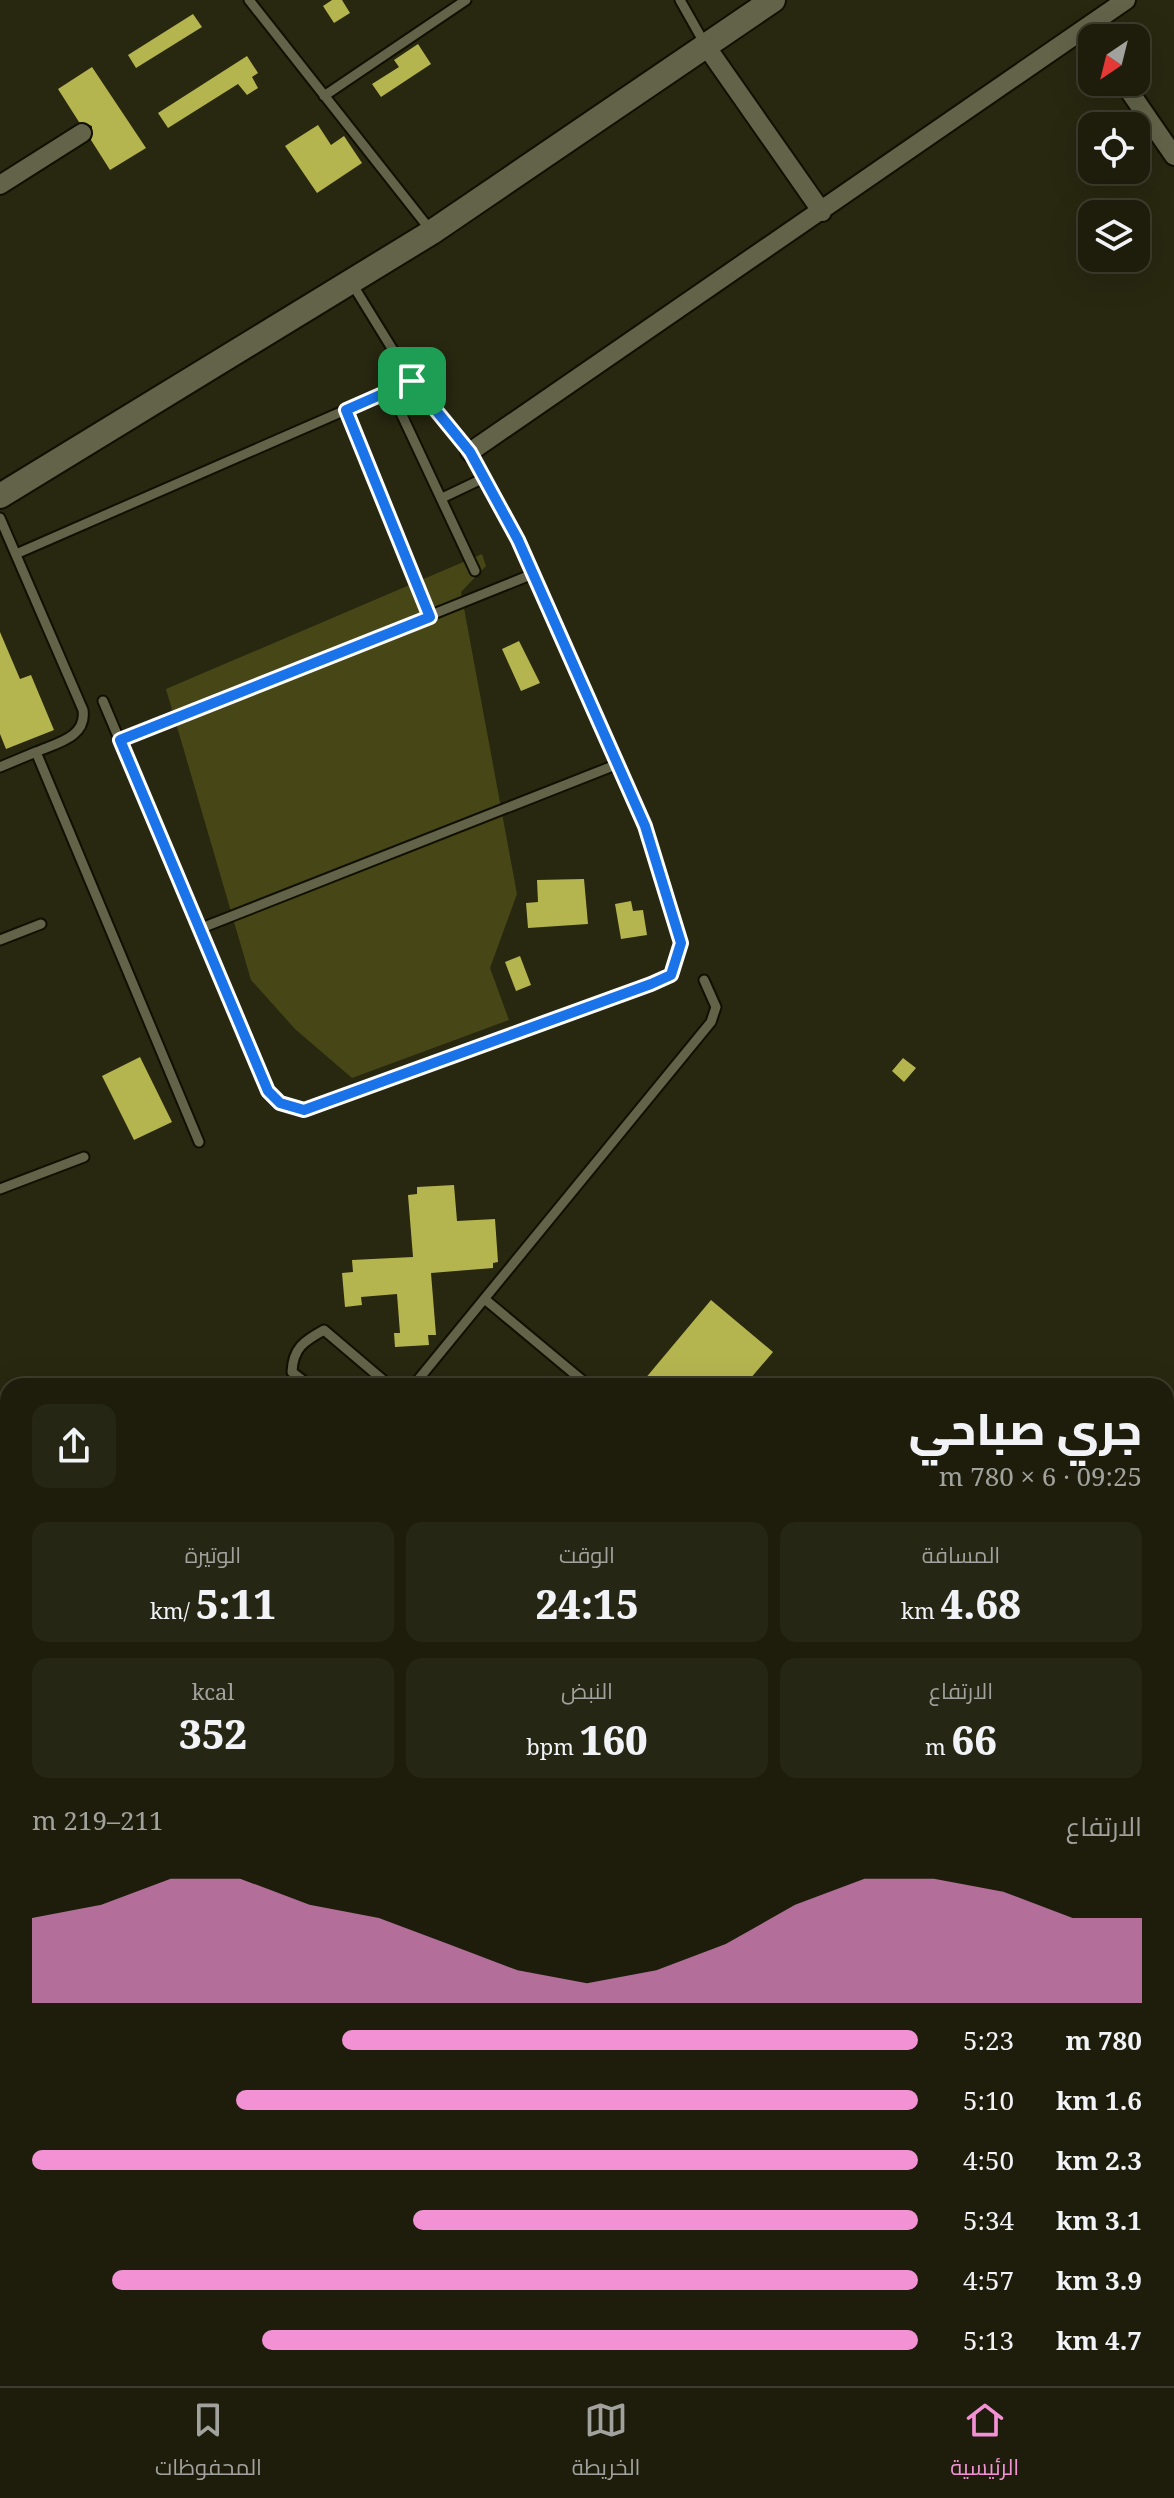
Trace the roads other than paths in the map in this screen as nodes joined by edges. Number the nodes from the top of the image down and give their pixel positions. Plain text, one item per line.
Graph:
1 (249, 0) edge
2 (466, 0) edge
3 (680, 0) edge
4 (773, 0) edge
5 (1126, 0) edge
6 (1099, 24) edge
7 (1078, 40) edge
8 (706, 46) junction
9 (324, 96) junction
10 (1133, 96) edge
11 (82, 133) dead end
12 (1174, 156) edge
13 (0, 185) edge
14 (822, 212) junction
15 (432, 232) junction
16 (350, 282) junction
17 (412, 381) junction
18 (346, 410) junction
19 (400, 411) dead end
20 (470, 452) junction
21 (484, 478) junction
22 (0, 496) edge
23 (442, 498) junction
24 (0, 518) edge
25 (16, 554) junction
26 (475, 571) dead end
27 (533, 574) junction
28 (430, 617) junction
29 (103, 701) dead end
30 (120, 740) junction
31 (36, 752) junction
32 (618, 764) junction
33 (0, 767) edge
34 (41, 924) dead end
35 (199, 929) junction
36 (0, 940) edge
37 (704, 980) dead end
38 (199, 1142) dead end
39 (84, 1157) dead end
40 (0, 1189) edge
41 (487, 1301) junction
42 (300, 1378) edge
43 (381, 1378) edge
44 (420, 1378) edge
45 (579, 1378) edge

1 - 9 lane
2 - 9 lane
3 - 8 lane
4 - 8 street
5 - 6 street
7 - 14 street
8 - 14 street
8 - 15 street
9 - 15 lane
10 - 12 street
11 - 13 street
14 - 20 street
15 - 16 street
16 - 17 lane
16 - 22 street
17 - 18 lane
17 - 20 lane
18 - 25 lane
18 - 28 lane
19 - 23 lane
20 - 21 lane
21 - 23 lane
21 - 27 lane
23 - 26 lane
24 - 25 lane
25 - 31 lane
27 - 28 lane
27 - 32 lane
28 - 30 lane
29 - 30 lane
30 - 35 lane
31 - 33 lane
31 - 38 lane
32 - 35 lane
32 - 35 lane
34 - 36 lane
37 - 41 lane
39 - 40 lane
41 - 44 lane
41 - 45 lane
42 - 43 lane

